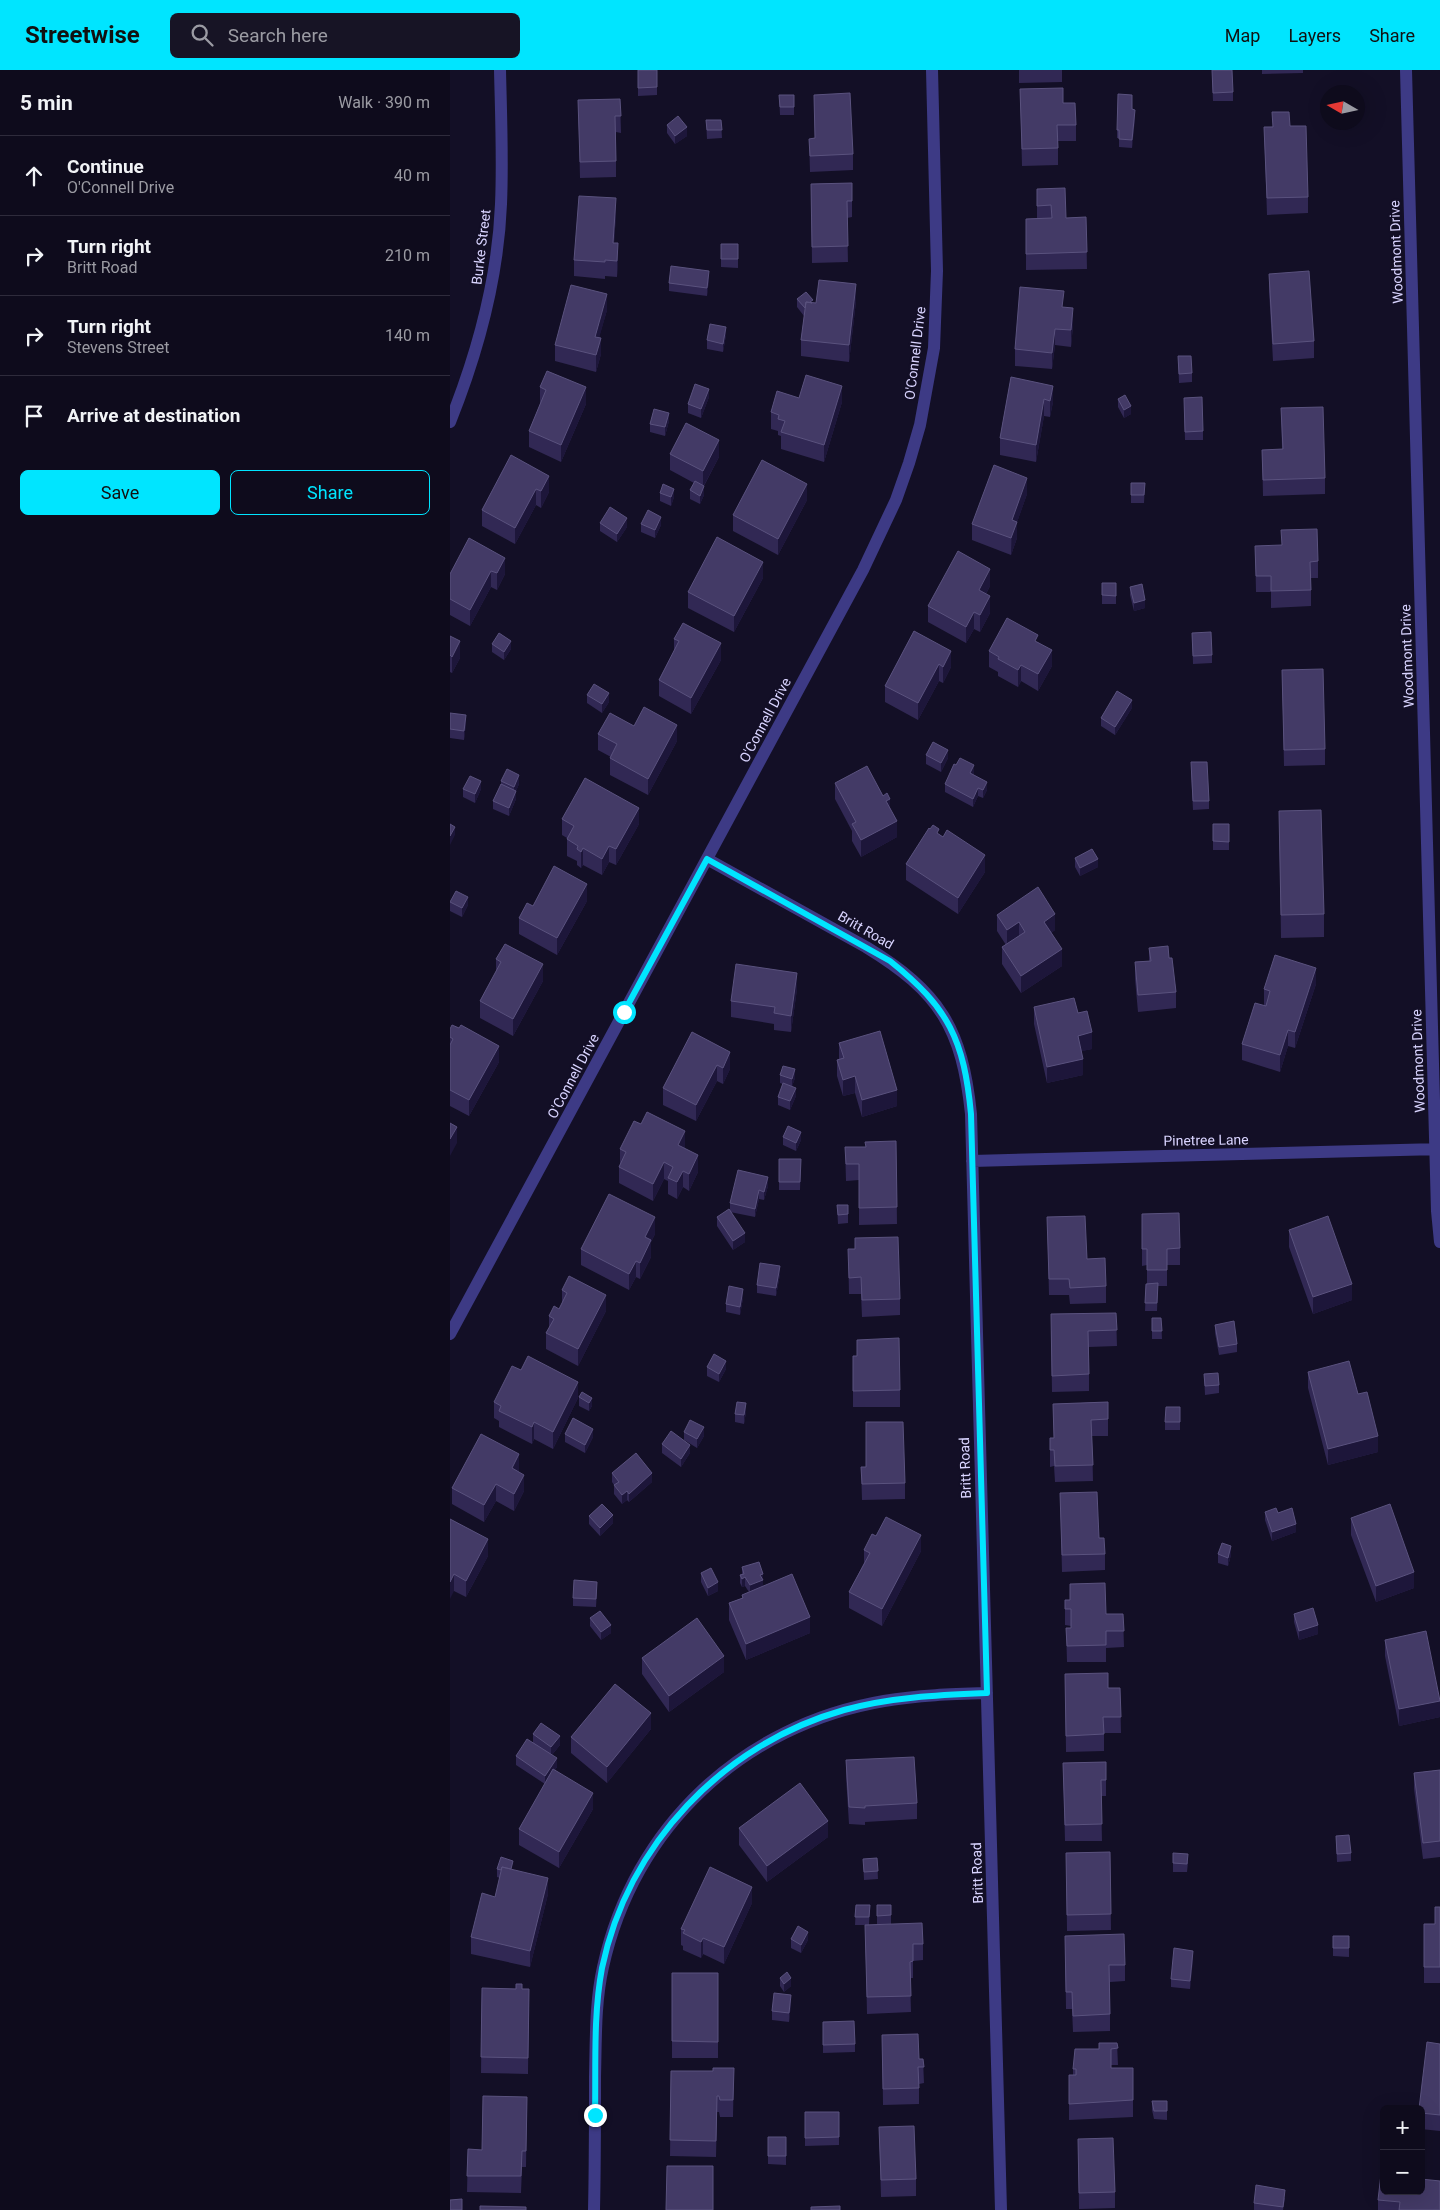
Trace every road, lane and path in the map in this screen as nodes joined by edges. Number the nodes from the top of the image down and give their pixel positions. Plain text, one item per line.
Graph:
1 (500, 70) edge
2 (932, 70) edge
3 (1406, 70) edge
4 (450, 422) edge
5 (707, 859) junction
6 (1438, 1149) edge
7 (972, 1161) junction
8 (1440, 1242) edge
9 (450, 1334) edge
10 (987, 1693) junction
11 (594, 2210) edge
12 (1001, 2210) edge

1 - 4 street, Burke Street
2 - 5 street, O'Connell Drive
3 - 6 street, Woodmont Drive
5 - 7 street, Britt Road
5 - 9 street, O'Connell Drive
6 - 7 street, Pinetree Lane
6 - 8 street, Woodmont Drive
7 - 10 street, Britt Road
10 - 11 street
10 - 12 street, Britt Road

